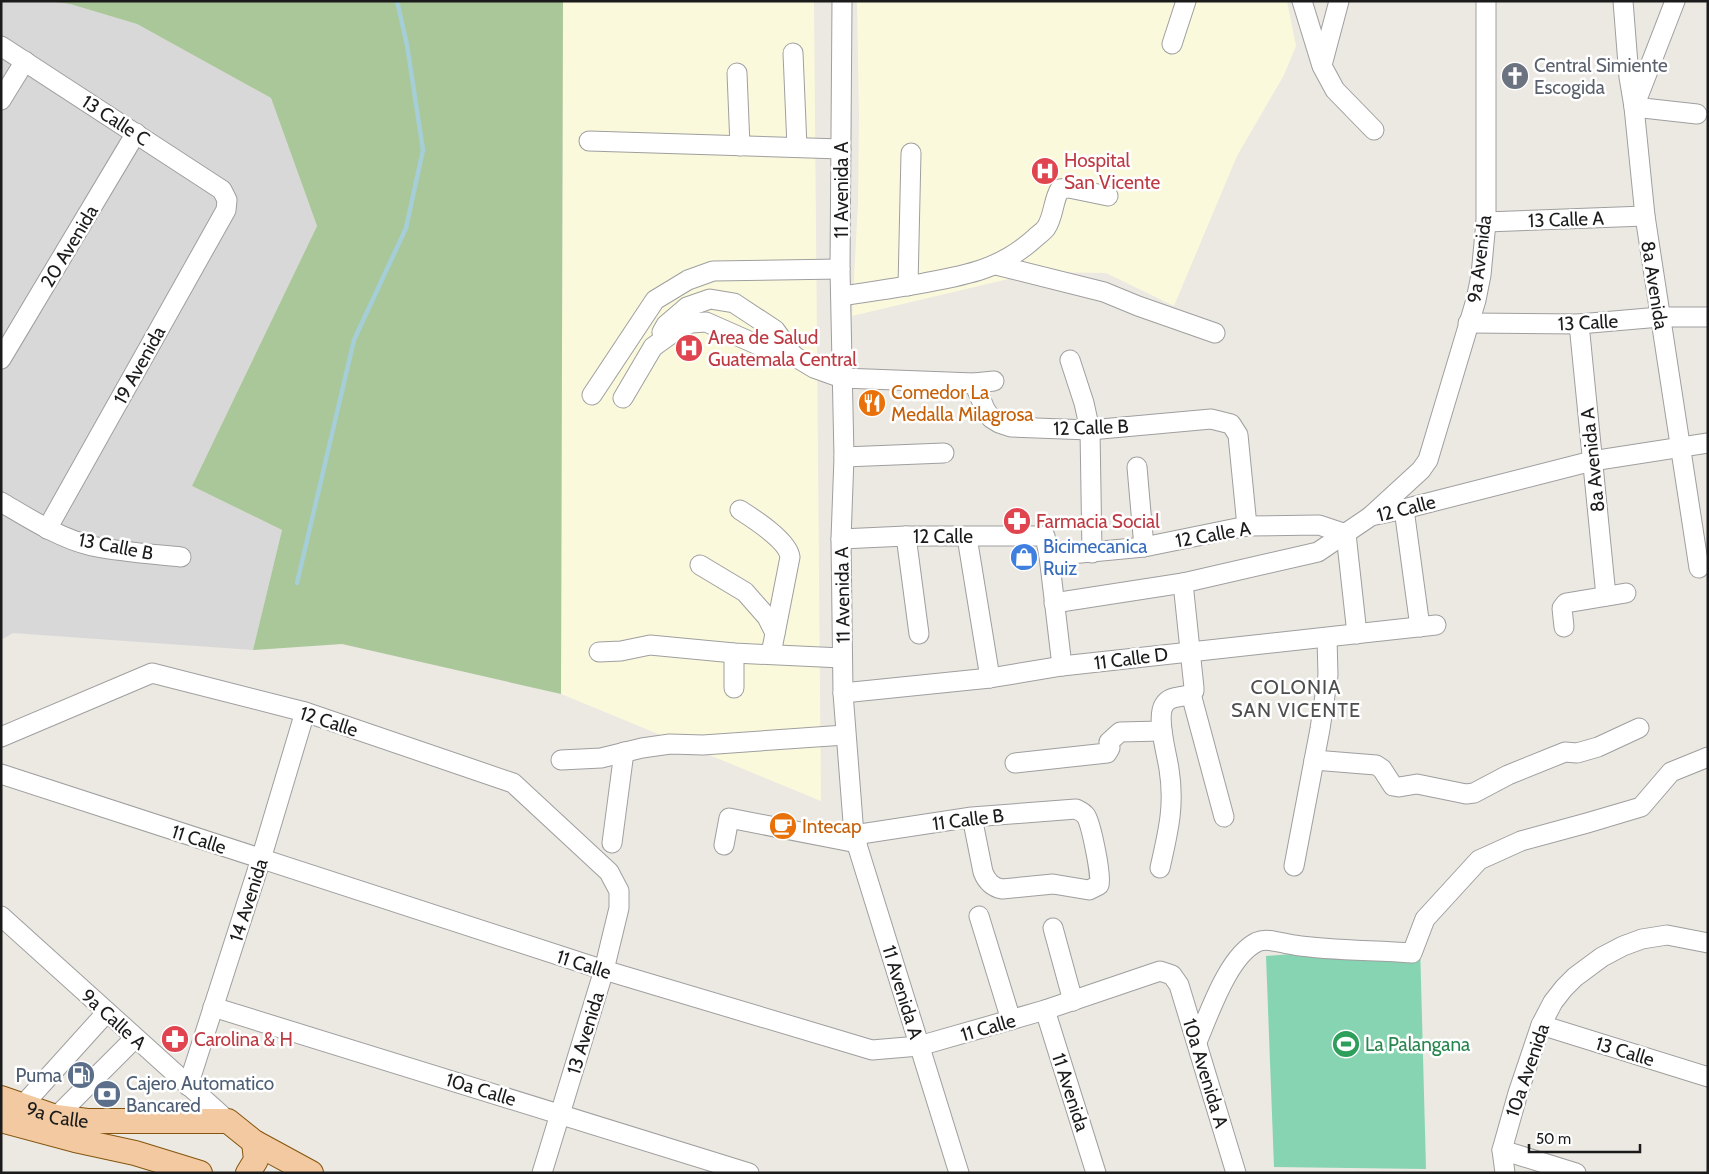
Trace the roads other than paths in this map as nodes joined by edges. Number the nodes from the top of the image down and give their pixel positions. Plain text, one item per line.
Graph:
1 (842, 1) edge
2 (1186, 1) edge
3 (1302, 1) edge
4 (1339, 1) edge
5 (1486, 1) edge
6 (1623, 1) edge
7 (1675, 1) edge
8 (1172, 44) dead end
9 (1, 46) edge
10 (793, 53) dead end
11 (25, 61) junction
12 (1322, 66) junction
13 (737, 73) dead end
14 (1, 100) edge
15 (1634, 107) junction
16 (1698, 114) dead end
17 (1374, 130) dead end
18 (136, 133) junction
19 (589, 141) dead end
20 (740, 146) junction
21 (797, 147) junction
22 (841, 149) junction
23 (911, 152) dead end
24 (1108, 196) dead end
25 (227, 200) joint
26 (1645, 216) junction
27 (1486, 222) junction
28 (996, 265) junction
29 (840, 269) junction
30 (908, 286) junction
31 (841, 296) junction
32 (1708, 316) edge
33 (1660, 317) junction
34 (1468, 323) junction
35 (1579, 324) junction
36 (1215, 333) dead end
37 (653, 346) junction
38 (794, 356) junction
39 (1, 359) edge
40 (1070, 360) dead end
41 (842, 378) junction
42 (994, 381) dead end
43 (974, 383) junction
44 (592, 395) dead end
45 (622, 398) dead end
46 (1090, 430) junction
47 (1708, 443) edge
48 (1679, 448) junction
49 (944, 454) dead end
50 (844, 457) junction
51 (1592, 461) junction
52 (1137, 467) dead end
53 (1, 502) edge
54 (1404, 509) junction
55 (740, 510) dead end
56 (1371, 516) junction
57 (1247, 526) junction
58 (47, 529) junction
59 (1346, 534) junction
60 (906, 536) junction
61 (967, 537) junction
62 (841, 539) junction
63 (1144, 547) junction
64 (1092, 552) junction
65 (1049, 556) junction
66 (181, 557) dead end
67 (700, 565) dead end
68 (1699, 568) dead end
69 (1183, 583) junction
70 (1626, 593) dead end
71 (1606, 596) junction
72 (1054, 603) junction
73 (1564, 627) dead end
74 (775, 633) junction
75 (919, 634) dead end
76 (1357, 634) junction
77 (1327, 638) junction
78 (1190, 651) junction
79 (600, 652) dead end
80 (734, 653) junction
81 (771, 654) junction
82 (842, 658) junction
83 (1062, 666) junction
84 (990, 678) junction
85 (734, 688) dead end
86 (843, 693) junction
87 (1191, 694) junction
88 (306, 712) junction
89 (1639, 728) dead end
90 (1162, 731) junction
91 (845, 735) junction
92 (1, 737) edge
93 (624, 752) junction
94 (1708, 757) edge
95 (561, 760) dead end
96 (1314, 760) junction
97 (1015, 763) dead end
98 (1, 774) edge
99 (972, 817) junction
100 (1224, 817) dead end
101 (855, 839) junction
102 (612, 843) dead end
103 (724, 845) dead end
104 (261, 859) junction
105 (1294, 866) dead end
106 (1160, 868) dead end
107 (619, 891) joint
108 (1, 916) edge
109 (979, 916) dead end
110 (1053, 928) dead end
111 (1708, 943) edge
112 (604, 970) junction
113 (1172, 975) joint
114 (1073, 1001) junction
115 (213, 1007) junction
116 (1045, 1010) junction
117 (107, 1012) junction
118 (1011, 1020) junction
119 (1541, 1025) junction
120 (136, 1038) junction
121 (1196, 1042) junction
122 (919, 1046) junction
123 (1708, 1077) edge
124 (188, 1086) junction
125 (12, 1102) edge
126 (560, 1113) junction
127 (56, 1117) junction
128 (1, 1120) edge
129 (228, 1122) junction
130 (254, 1142) junction
131 (1502, 1150) junction
132 (163, 1167) edge
133 (200, 1173) edge
134 (248, 1173) edge
135 (311, 1173) edge
136 (542, 1173) edge
137 (749, 1173) edge
138 (959, 1173) edge
139 (1096, 1173) edge
140 (1236, 1173) edge
141 (1505, 1173) edge
142 (1576, 1173) edge

1 - 22 street, 11 Avenida A
2 - 8 street
3 - 12 street
4 - 12 street
5 - 27 street, 9a Avenida
6 - 15 street, 8a Avenida
7 - 15 street
9 - 11 street, 13 Calle C
10 - 21 street
11 - 14 street
11 - 18 street, 13 Calle C
12 - 17 street
13 - 20 street
15 - 16 street
15 - 26 street, 8a Avenida
18 - 25 street, 13 Calle C
18 - 39 street, 20 Avenida
19 - 20 street
20 - 21 street
21 - 22 street
22 - 29 street, 11 Avenida A
23 - 30 street
24 - 28 street
25 - 58 street, 19 Avenida
26 - 27 street, 13 Calle A
26 - 33 street, 8a Avenida
27 - 34 street, 9a Avenida
28 - 30 street
28 - 36 street
29 - 31 street, 11 Avenida A
29 - 44 street
30 - 31 street
31 - 41 street, 11 Avenida A
32 - 33 street, 13 Calle
33 - 35 street, 13 Calle
33 - 48 street, 8a Avenida
34 - 35 street, 13 Calle
34 - 56 street, 9a Avenida
35 - 51 street, 8a Avenida A
37 - 38 street
37 - 38 street
37 - 45 street
38 - 41 street
40 - 46 street
41 - 43 street
41 - 50 street, 11 Avenida A
42 - 43 street
43 - 46 street, 12 Calle B
46 - 57 street, 12 Calle B
46 - 64 street
47 - 48 street, 12 Calle
48 - 51 street, 12 Calle
48 - 68 street, 8a Avenida
49 - 50 street
50 - 62 street, 11 Avenida A
51 - 54 street, 12 Calle
51 - 71 street, 8a Avenida A
52 - 63 street
53 - 58 street, 13 Calle B
54 - 56 street, 12 Calle
54 - 76 street, 11 Calle D
55 - 74 street
56 - 59 street, 12 Calle
57 - 59 street, 12 Calle A
57 - 63 street, 12 Calle A
58 - 66 street, 13 Calle B
59 - 69 street, 12 Calle
59 - 76 street
60 - 61 street, 12 Calle
60 - 62 street, 12 Calle
60 - 75 street
61 - 65 street, 12 Calle
61 - 84 street
62 - 82 street, 11 Avenida A
63 - 64 street, 12 Calle A
64 - 65 street, 12 Calle A
65 - 72 street
67 - 74 street
69 - 72 street, 12 Calle
69 - 78 street
70 - 71 street
71 - 73 street
72 - 83 street
74 - 81 street
76 - 77 street, 11 Calle D
77 - 78 street, 11 Calle D
77 - 96 street
78 - 83 street, 11 Calle D
78 - 87 street
79 - 80 street
80 - 81 street
80 - 85 street
81 - 82 street
82 - 86 street, 11 Avenida A
83 - 84 street, 11 Calle D
84 - 86 street, 11 Calle D
86 - 91 street, 11 Avenida A
87 - 90 street
87 - 100 street
88 - 92 street, 12 Calle
88 - 104 street, 14 Avenida
88 - 107 street, 12 Calle
89 - 96 street
90 - 97 street
90 - 106 street
91 - 93 street
91 - 101 street, 11 Avenida A
93 - 95 street
93 - 102 street
94 - 121 street
96 - 105 street
98 - 104 street, 11 Calle
99 - 99 street, 11 Calle B
99 - 101 street, 11 Calle B
101 - 103 street, 11 Calle B
101 - 122 street, 11 Avenida A
104 - 112 street, 11 Calle
104 - 115 street, 14 Avenida
107 - 112 street, 13 Avenida
108 - 117 street, 9a Calle A
109 - 118 street
110 - 114 street
111 - 119 street, 10a Avenida
112 - 122 street, 11 Calle
112 - 126 street, 13 Avenida
113 - 114 street, 11 Calle
113 - 121 street, 10a Avenida A
114 - 116 street, 11 Calle
115 - 124 street, 14 Avenida
115 - 126 street, 10a Calle
116 - 118 street, 11 Calle
116 - 139 street, 11 Avenida
117 - 120 street, 9a Calle A
117 - 125 street
118 - 122 street, 11 Calle
119 - 123 street, 13 Calle
119 - 131 street, 10a Avenida
120 - 124 street, 9a Calle A
120 - 127 street
121 - 140 street, 10a Avenida A
122 - 138 street, 11 Avenida A
124 - 129 street, 9a Calle A
125 - 127 main road, 9a Calle
126 - 136 street, 13 Avenida
126 - 137 street, 10a Calle
127 - 129 main road, 9a Calle
128 - 132 main road, 9a Calle
129 - 130 main road
130 - 134 main road
130 - 135 main road
131 - 141 street, 10a Avenida
131 - 142 street
132 - 133 main road, 9a Calle

